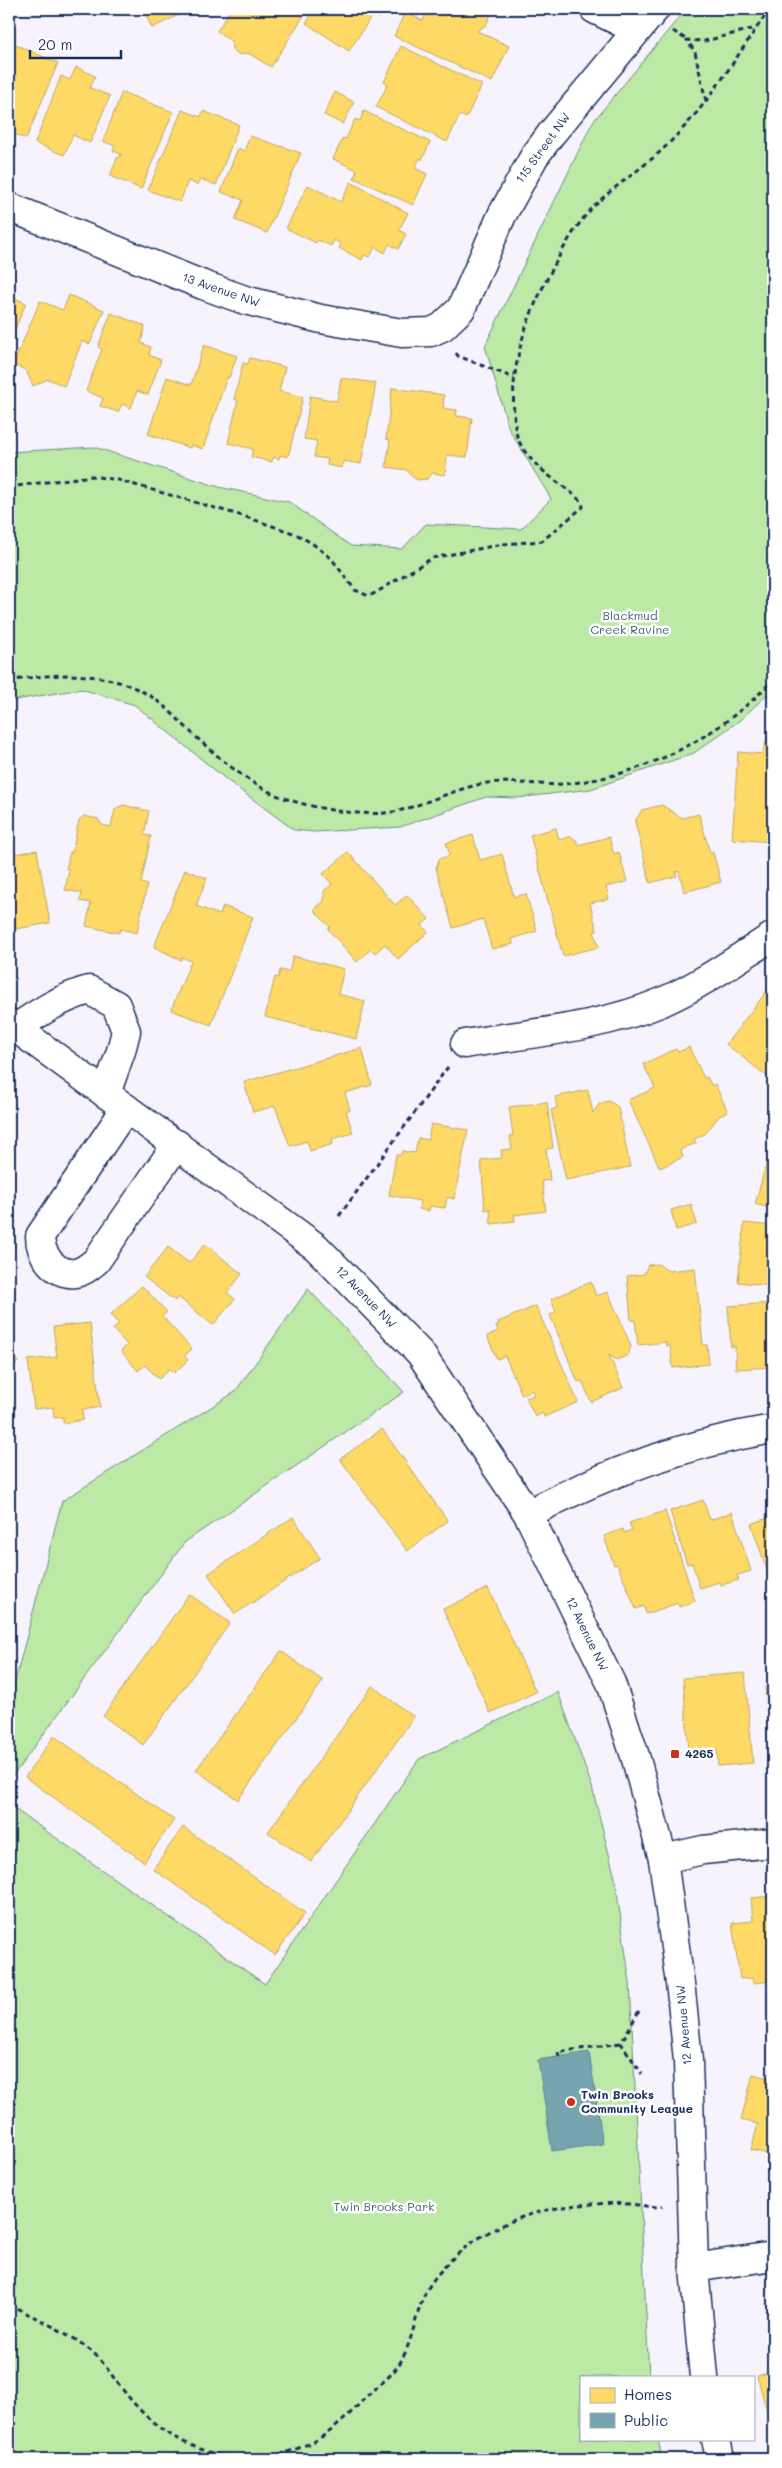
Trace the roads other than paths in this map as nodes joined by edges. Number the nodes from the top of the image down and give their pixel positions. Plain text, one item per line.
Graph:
1 (594, 9) edge
2 (654, 9) edge
3 (637, 30) junction
4 (9, 207) edge
5 (442, 328) joint
6 (773, 936) edge
7 (12, 1026) edge
8 (465, 1044) road end
9 (116, 1101) junction
10 (178, 1144) junction
11 (773, 1429) edge
12 (528, 1514) junction
13 (773, 1843) edge
14 (663, 1858) junction
15 (773, 2256) edge
16 (694, 2268) junction
17 (704, 2376) edge
18 (716, 2440) edge
19 (720, 2459) edge

1 - 3 street
2 - 3 street, 115 Street NW
3 - 5 street, 115 Street NW
4 - 5 street, 13 Avenue NW
6 - 8 street
7 - 9 street, 12 Avenue NW
7 - 9 street, 12 Avenue NW
9 - 10 street, 12 Avenue NW
9 - 10 street, 12 Avenue NW
10 - 12 street, 12 Avenue NW
11 - 12 street
12 - 14 street, 12 Avenue NW
13 - 14 street
14 - 16 street, 12 Avenue NW
15 - 16 street
16 - 17 street, 12 Avenue NW
18 - 19 street

